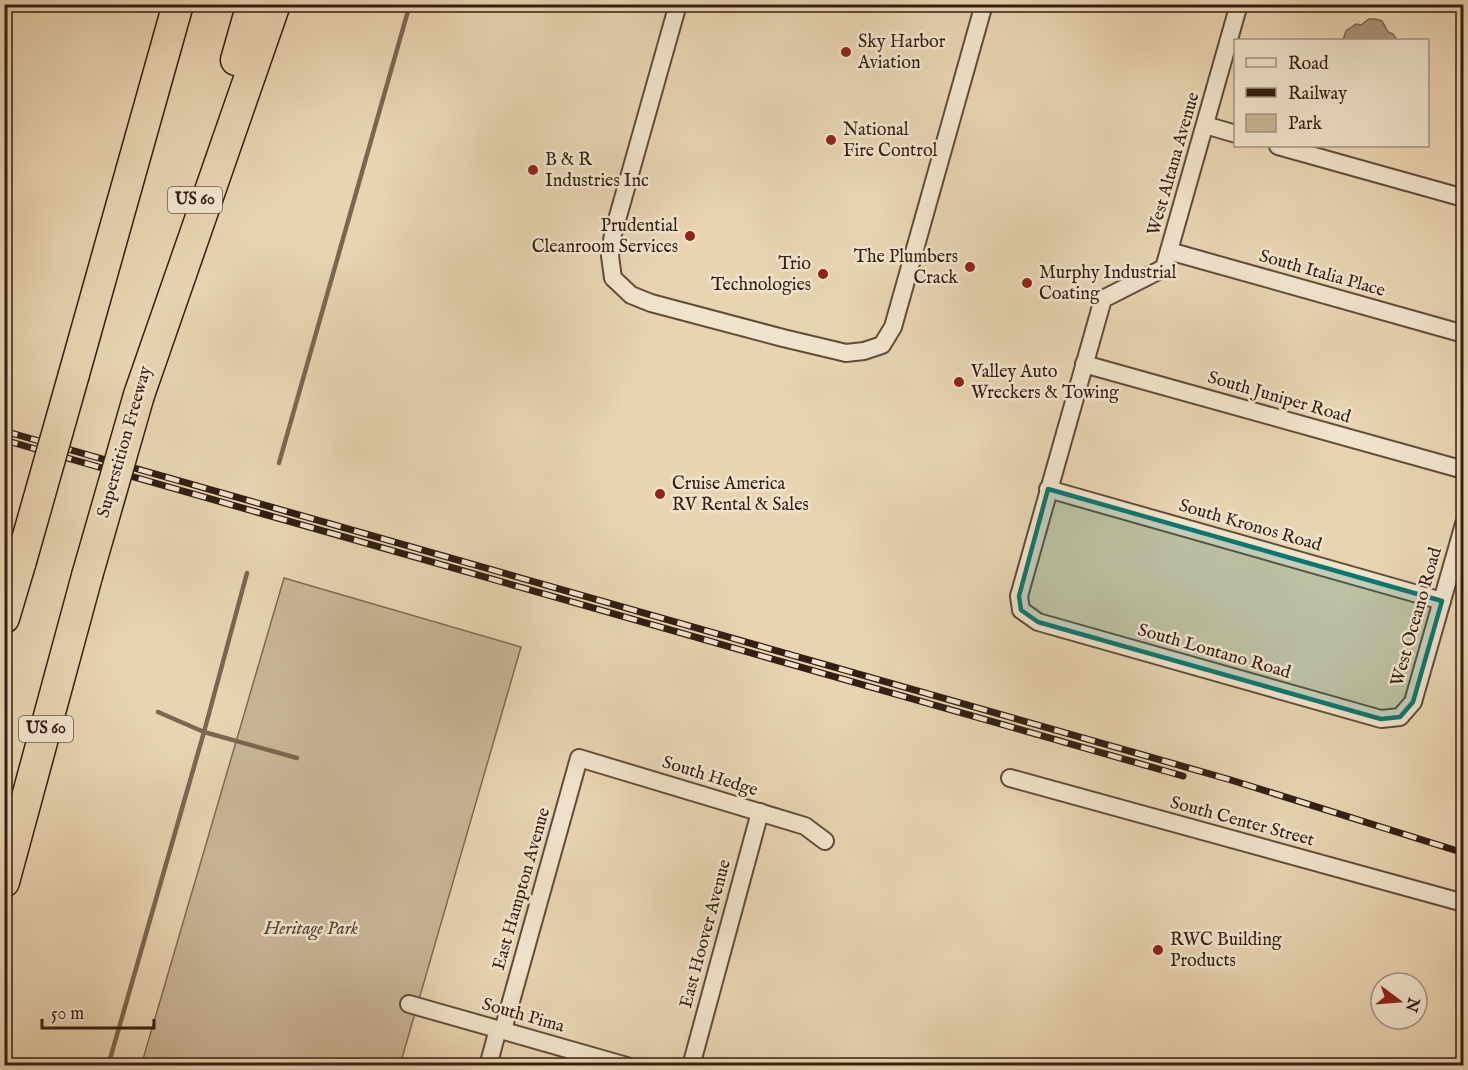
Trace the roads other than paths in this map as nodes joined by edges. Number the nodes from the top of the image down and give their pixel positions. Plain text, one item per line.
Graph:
1 (178, 4) edge
2 (252, 4) edge
3 (275, 4) edge
4 (678, 4) edge
5 (984, 4) edge
6 (1239, 4) edge
7 (1205, 125) junction
8 (1234, 133) edge
9 (1282, 147) edge
10 (1464, 198) edge
11 (1169, 251) junction
12 (1463, 333) edge
13 (1084, 364) junction
14 (139, 394) junction
15 (1464, 470) edge
16 (1048, 489) junction
17 (1464, 524) edge
18 (1442, 601) junction
19 (1021, 610) joint
20 (4, 618) edge
21 (1400, 717) joint
22 (579, 758) joint
23 (1010, 778) dead end
24 (760, 812) junction
25 (825, 841) dead end
26 (4, 882) edge
27 (1464, 903) edge
28 (409, 1004) dead end
29 (501, 1029) junction
30 (488, 1065) edge
31 (627, 1065) edge
32 (691, 1065) edge

1 - 20 highway, bridge
2 - 14 highway, Superstition Freeway / US 60
3 - 14 highway
4 - 5 street
6 - 7 street, West Altana Avenue
7 - 8 street
7 - 11 street, West Altana Avenue
9 - 10 street
11 - 12 street, South Italia Place
11 - 13 street, West Altana Avenue
13 - 15 street, South Juniper Road
13 - 16 street, West Altana Avenue
14 - 26 highway, Superstition Freeway / US 60, bridge
16 - 18 street, South Kronos Road
16 - 19 street, West Altana Avenue
17 - 18 street, West Oceano Road
18 - 21 street, West Oceano Road
19 - 21 street, South Lontano Road
22 - 24 street, South Hedge
22 - 29 street, East Hampton Avenue
23 - 27 street, South Center Street
24 - 25 street, South Hedge
24 - 32 street, East Hoover Avenue
28 - 29 street, South Pima
29 - 30 street, East Hampton Avenue
29 - 31 street, South Pima

